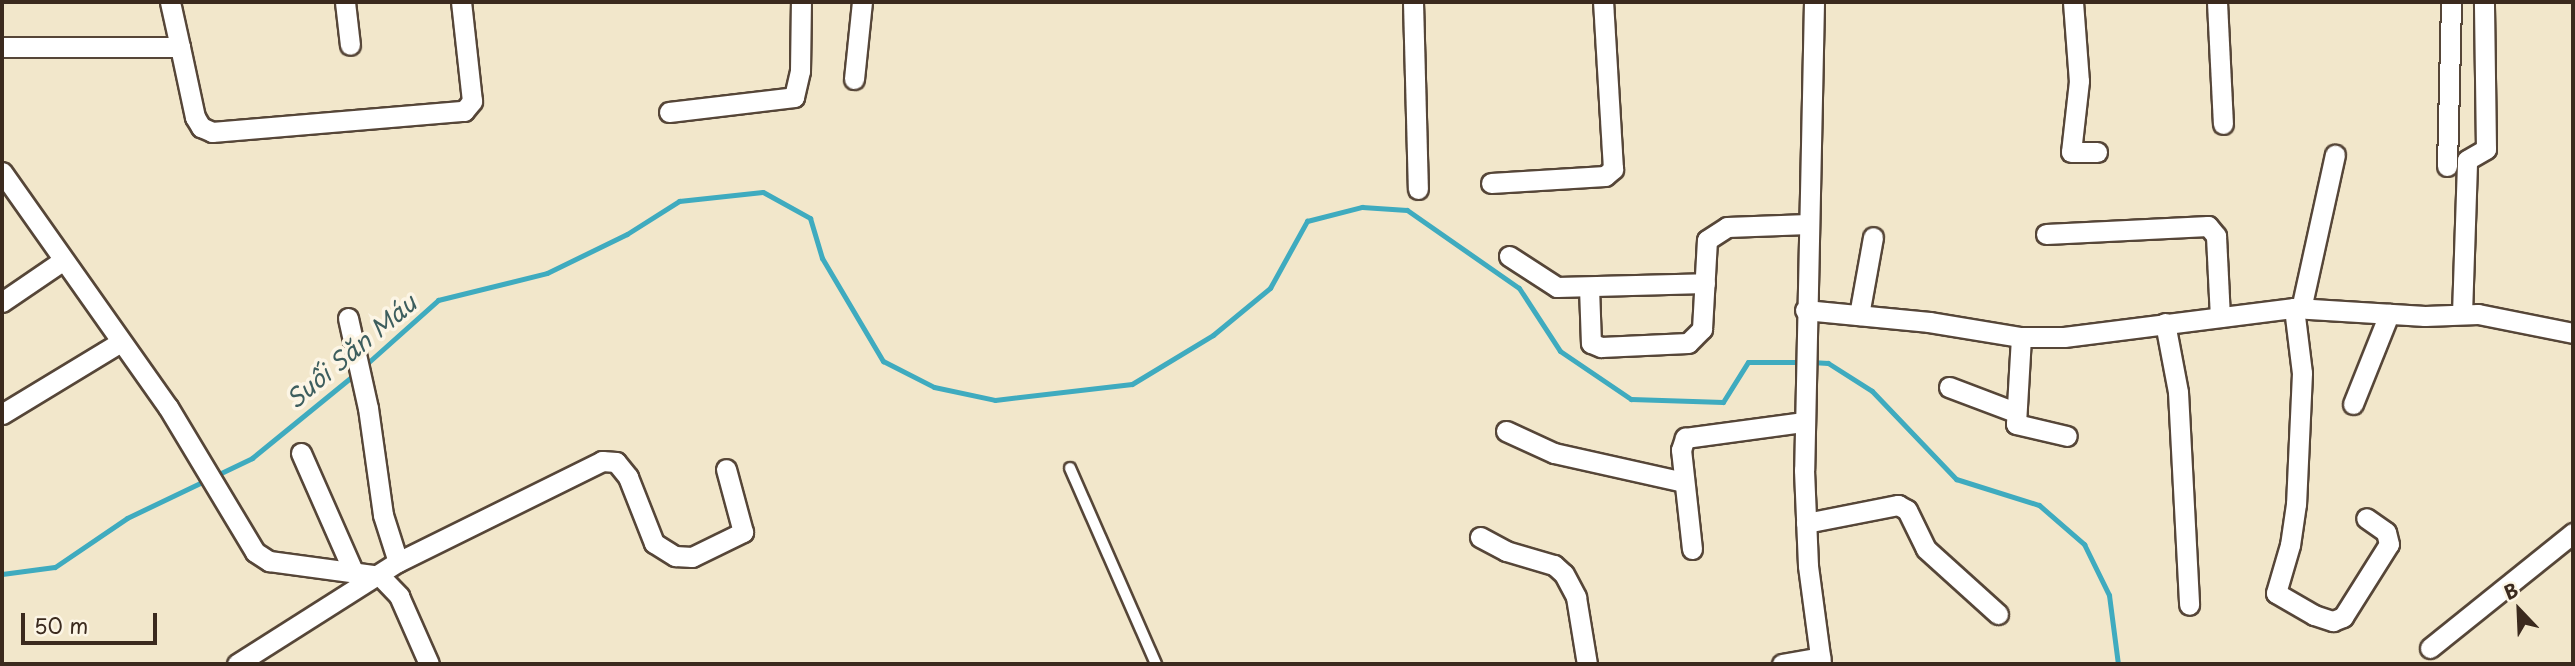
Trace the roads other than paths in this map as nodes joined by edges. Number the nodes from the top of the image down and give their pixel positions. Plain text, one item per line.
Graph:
1 (170, 2) edge
2 (345, 2) edge
3 (461, 2) edge
4 (801, 2) edge
5 (862, 2) edge
6 (1413, 2) edge
7 (1603, 2) edge
8 (1814, 2) edge
9 (2073, 2) edge
10 (2217, 2) edge
11 (2451, 2) edge
12 (2484, 2) edge
13 (350, 45) dead end
14 (2, 47) edge
15 (180, 47) junction
16 (854, 79) dead end
17 (669, 112) dead end
18 (2223, 124) dead end
19 (2097, 152) dead end
20 (2335, 155) dead end
21 (2447, 166) dead end
22 (2, 172) edge
23 (1491, 183) dead end
24 (1418, 189) dead end
25 (1808, 224) junction
26 (2046, 234) dead end
27 (1873, 237) dead end
28 (1509, 256) dead end
29 (62, 261) junction
30 (1704, 283) junction
31 (1589, 287) junction
32 (2, 302) edge
33 (2297, 309) junction
34 (1805, 310) junction
35 (2389, 314) junction
36 (2462, 314) junction
37 (1859, 315) junction
38 (2220, 317) junction
39 (348, 318) dead end
40 (2165, 323) junction
41 (2573, 333) edge
42 (2021, 337) junction
43 (121, 342) junction
44 (1949, 387) dead end
45 (2353, 404) dead end
46 (2015, 412) junction
47 (2, 414) edge
48 (1804, 422) junction
49 (1506, 431) dead end
50 (2067, 436) dead end
51 (301, 453) dead end
52 (1070, 468) dead end
53 (726, 469) dead end
54 (1684, 482) junction
55 (2366, 518) dead end
56 (1806, 523) junction
57 (2573, 533) edge
58 (1480, 537) dead end
59 (1692, 549) dead end
60 (398, 562) junction
61 (353, 571) junction
62 (380, 576) junction
63 (2189, 605) dead end
64 (1998, 614) dead end
65 (2430, 648) dead end
66 (1821, 660) edge
67 (237, 664) edge
68 (429, 664) edge
69 (1156, 664) edge
70 (1587, 664) edge
71 (1782, 664) edge

1 - 15 street
2 - 13 street
3 - 15 street
4 - 17 street
5 - 16 street
6 - 24 street
7 - 23 street
8 - 25 street
9 - 19 street
10 - 18 street
11 - 21 street
12 - 36 street
14 - 15 street
20 - 33 street
22 - 29 street
25 - 30 street
25 - 34 street
26 - 38 street
27 - 37 street
28 - 31 street
29 - 32 street
29 - 43 street
30 - 31 street
30 - 31 street
33 - 35 street
33 - 38 street
33 - 55 street
34 - 37 street
34 - 48 street
35 - 36 street
35 - 45 street
36 - 41 street
37 - 42 street
38 - 40 street
39 - 60 street
40 - 42 street
40 - 63 street
42 - 46 street
43 - 47 street
43 - 61 street
44 - 46 street
46 - 50 street
48 - 54 street
48 - 56 street
49 - 54 street
51 - 61 street
52 - 69 lane
53 - 60 street
54 - 59 street
56 - 64 street
56 - 66 street
57 - 65 street
58 - 70 street
60 - 62 street
61 - 62 street
62 - 67 street
62 - 68 street
66 - 71 street

